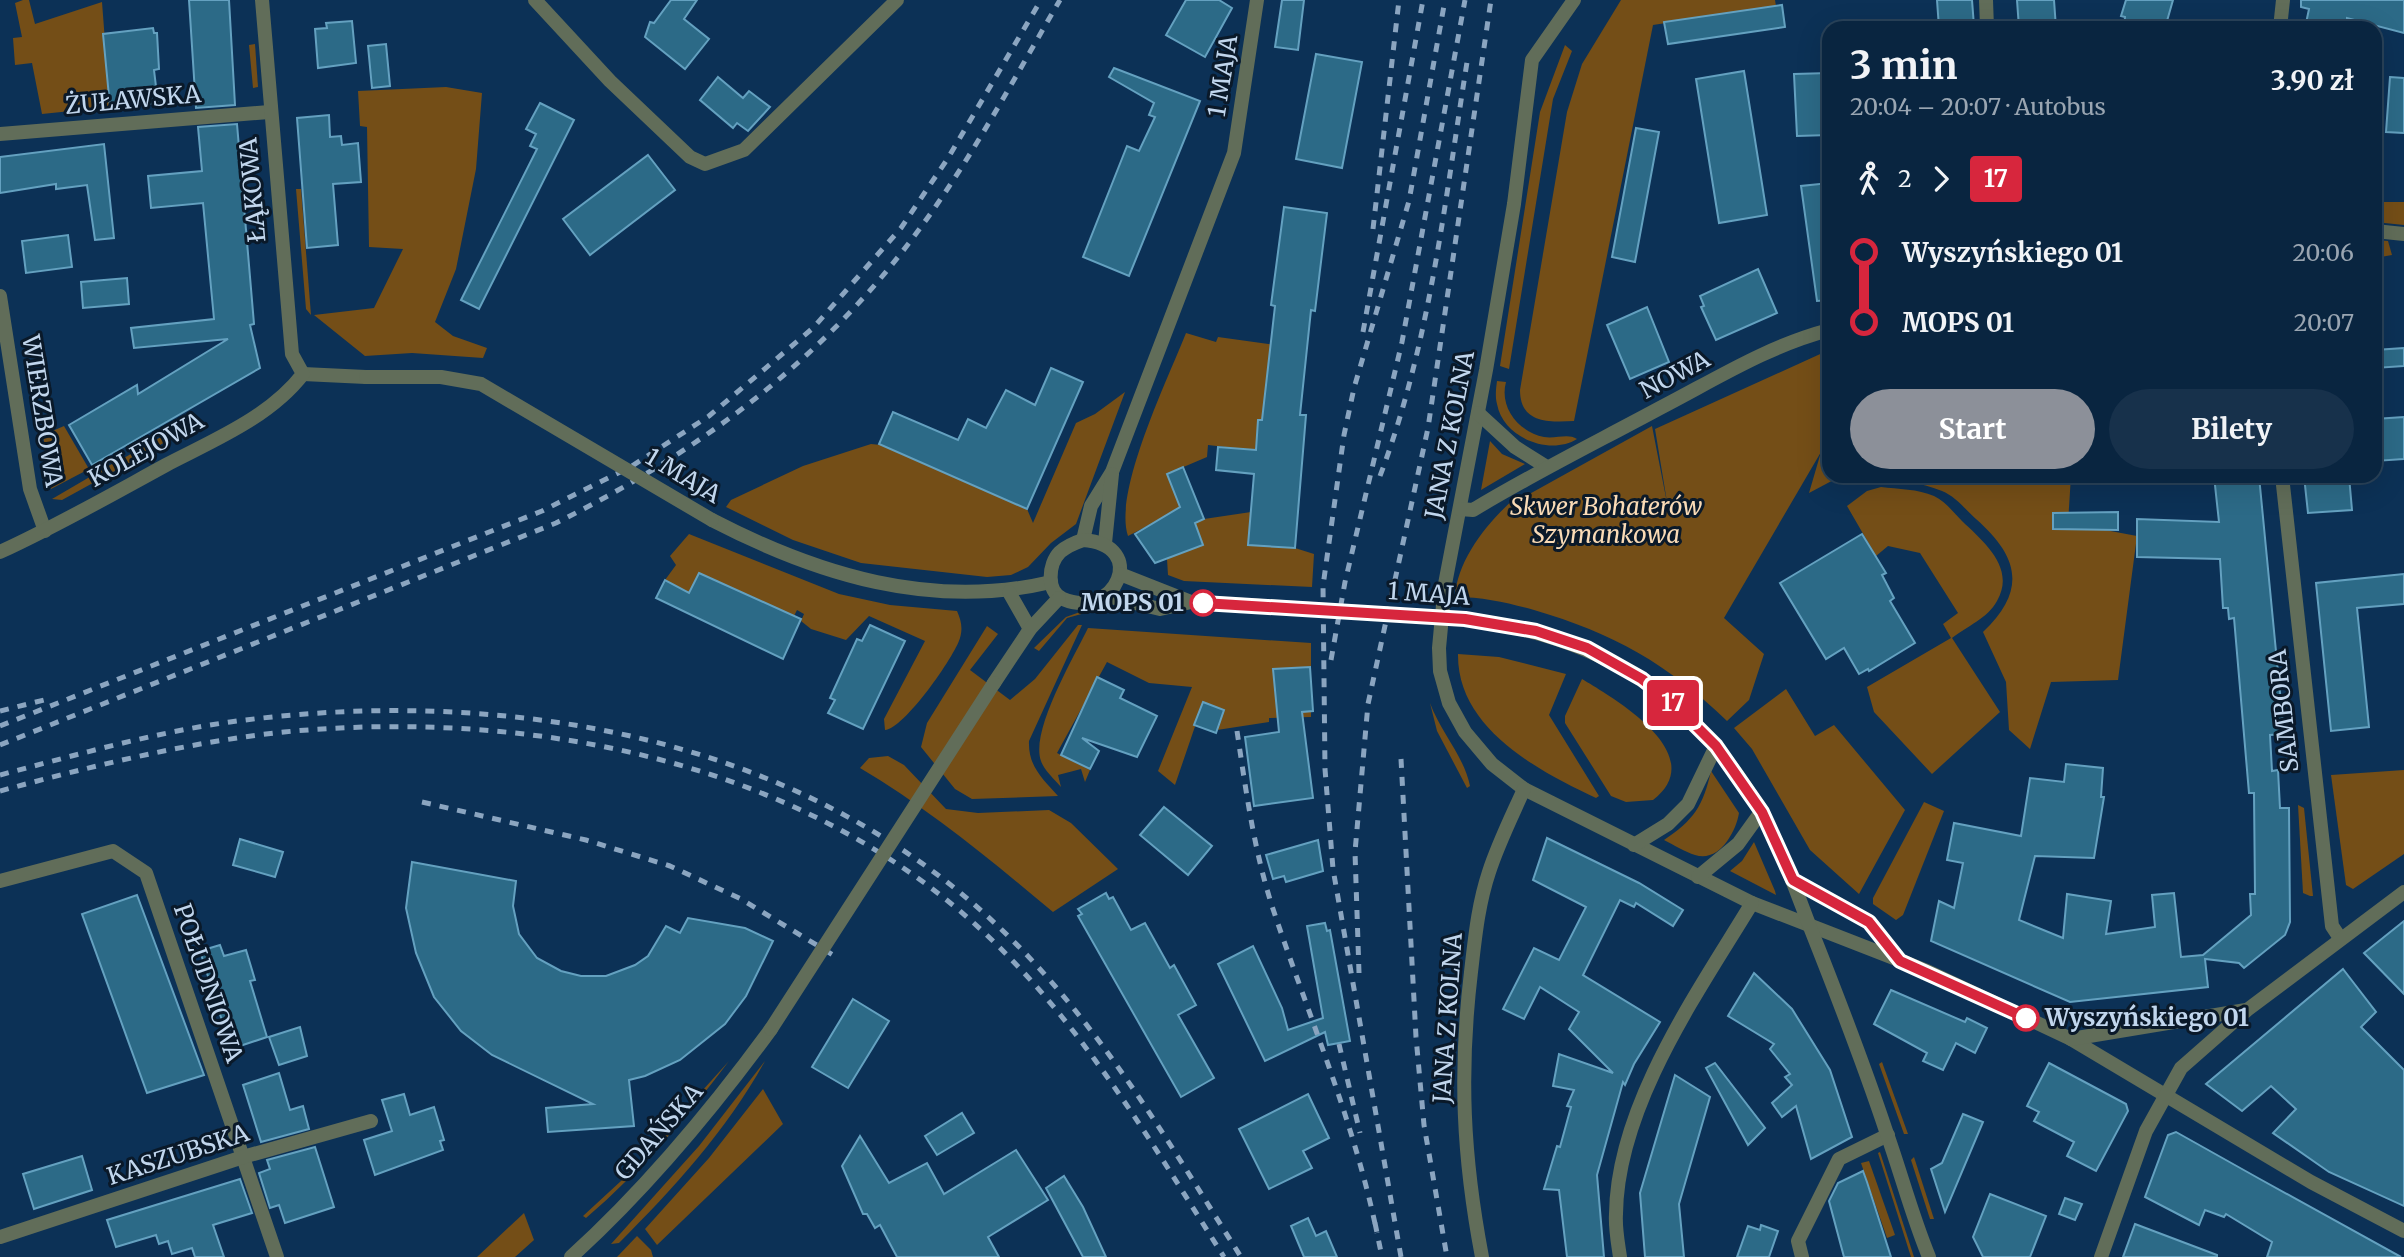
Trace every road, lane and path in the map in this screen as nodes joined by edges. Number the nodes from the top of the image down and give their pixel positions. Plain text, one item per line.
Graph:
1 (262, 0) edge
2 (535, 0) edge
3 (897, 0) edge
4 (1257, 0) edge
5 (1574, 0) edge
6 (1986, 0) edge
7 (2283, 0) edge
8 (1987, 21) edge
9 (2281, 21) edge
10 (269, 112) junction
11 (0, 134) edge
12 (2382, 232) edge
13 (2404, 234) edge
14 (0, 296) edge
15 (1822, 332) edge
16 (303, 374) junction
17 (1478, 413) junction
18 (1545, 466) junction
19 (1112, 472) junction
20 (2283, 483) edge
21 (1460, 509) junction
22 (45, 531) junction
23 (1083, 540) junction
24 (1105, 543) junction
25 (0, 552) edge
26 (1120, 574) junction
27 (1051, 582) junction
28 (1009, 592) junction
29 (1106, 596) junction
30 (1059, 598) junction
31 (1191, 602) junction
32 (1030, 629) junction
33 (1716, 746) junction
34 (1524, 789) junction
35 (1762, 812) junction
36 (1634, 845) junction
37 (1698, 877) junction
38 (1793, 880) junction
39 (0, 881) edge
40 (2404, 892) edge
41 (1752, 903) junction
42 (1810, 925) junction
43 (2340, 938) junction
44 (1900, 961) junction
45 (2247, 1010) junction
46 (2071, 1039) junction
47 (2165, 1095) junction
48 (371, 1121) dead end
49 (1888, 1135) junction
50 (243, 1157) junction
51 (2404, 1231) edge
52 (0, 1237) edge
53 (277, 1257) edge
54 (571, 1257) edge
55 (1482, 1257) edge
56 (1620, 1257) edge
57 (1802, 1257) edge
58 (1929, 1257) edge
59 (2101, 1257) edge

1 - 10 street, ŁĄKOWA
2 - 3 street
4 - 19 street, 1 MAJA
5 - 17 street, JANA Z KOLNA
6 - 8 street
7 - 9 street
10 - 11 street, ŻUŁAWSKA
10 - 16 street, ŁĄKOWA
12 - 13 street
14 - 22 street, WIERZBOWA
15 - 18 street, NOWA
16 - 22 street, KOLEJOWA
16 - 28 street, 1 MAJA, bridge
17 - 18 street
17 - 21 street, JANA Z KOLNA
18 - 21 street, NOWA
19 - 23 street
19 - 24 street
20 - 43 street, SAMBORA
21 - 34 street, JANA Z KOLNA
22 - 25 street, KOLEJOWA
23 - 24 street
23 - 27 street
24 - 26 street
26 - 29 street
26 - 31 street
27 - 28 street, 1 MAJA
27 - 30 street
28 - 32 street
29 - 30 street
29 - 31 street
30 - 32 street
31 - 33 street, 1 MAJA, bridge
32 - 54 street, GDAŃSKA, bridge
33 - 35 street, 1 MAJA
33 - 36 street
34 - 36 street, JANA Z KOLNA
34 - 55 street, JANA Z KOLNA
35 - 37 street
35 - 38 street, 1 MAJA
36 - 37 street, JANA Z KOLNA
37 - 41 street, JANA Z KOLNA
38 - 42 street, 1 MAJA
38 - 44 street
39 - 50 street, POŁUDNIOWA
40 - 43 street
41 - 42 street, JANA Z KOLNA
41 - 56 street
42 - 44 street, JANA Z KOLNA
42 - 49 street, 1 MAJA
43 - 45 street
44 - 46 street, JANA Z KOLNA
45 - 46 street
45 - 47 street
46 - 47 street, JANA Z KOLNA
47 - 51 street, JANA Z KOLNA
47 - 59 street
48 - 50 street, KASZUBSKA
49 - 57 street
49 - 58 street, 1 MAJA
50 - 52 street, KASZUBSKA
50 - 53 street, POŁUDNIOWA

